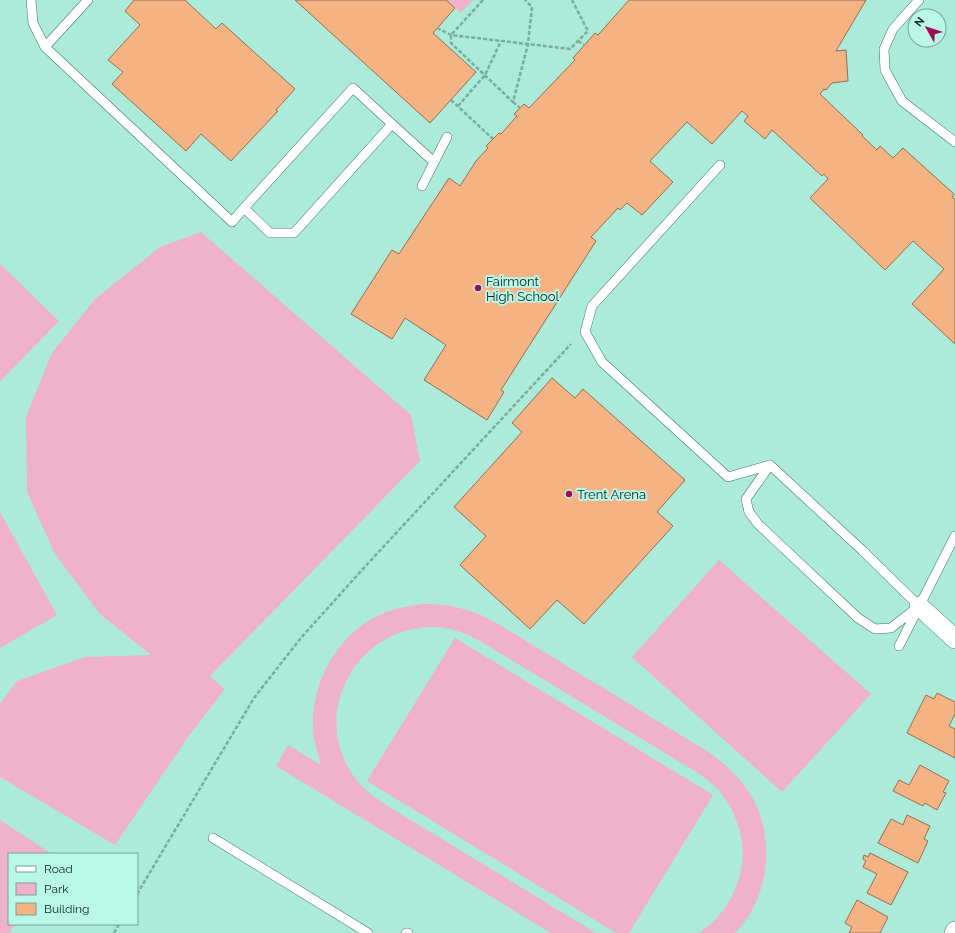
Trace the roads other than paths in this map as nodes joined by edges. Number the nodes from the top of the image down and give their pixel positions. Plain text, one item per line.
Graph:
1 (31, 0) edge
2 (88, 0) edge
3 (919, 0) edge
4 (46, 47) junction
5 (392, 124) junction
6 (447, 137) dead end
7 (955, 142) edge
8 (434, 162) junction
9 (720, 165) dead end
10 (422, 186) dead end
11 (244, 208) junction
12 (770, 465) junction
13 (955, 536) edge
14 (919, 606) junction
15 (955, 639) edge
16 (899, 646) dead end
17 (213, 838) dead end
18 (368, 933) edge

1 - 4 lane
2 - 4 lane
3 - 7 lane
4 - 11 lane
5 - 8 lane
5 - 11 lane
5 - 11 lane
6 - 8 lane
8 - 10 lane
9 - 12 lane
12 - 14 lane
12 - 14 lane
13 - 14 lane
14 - 15 street
14 - 16 lane
17 - 18 lane

